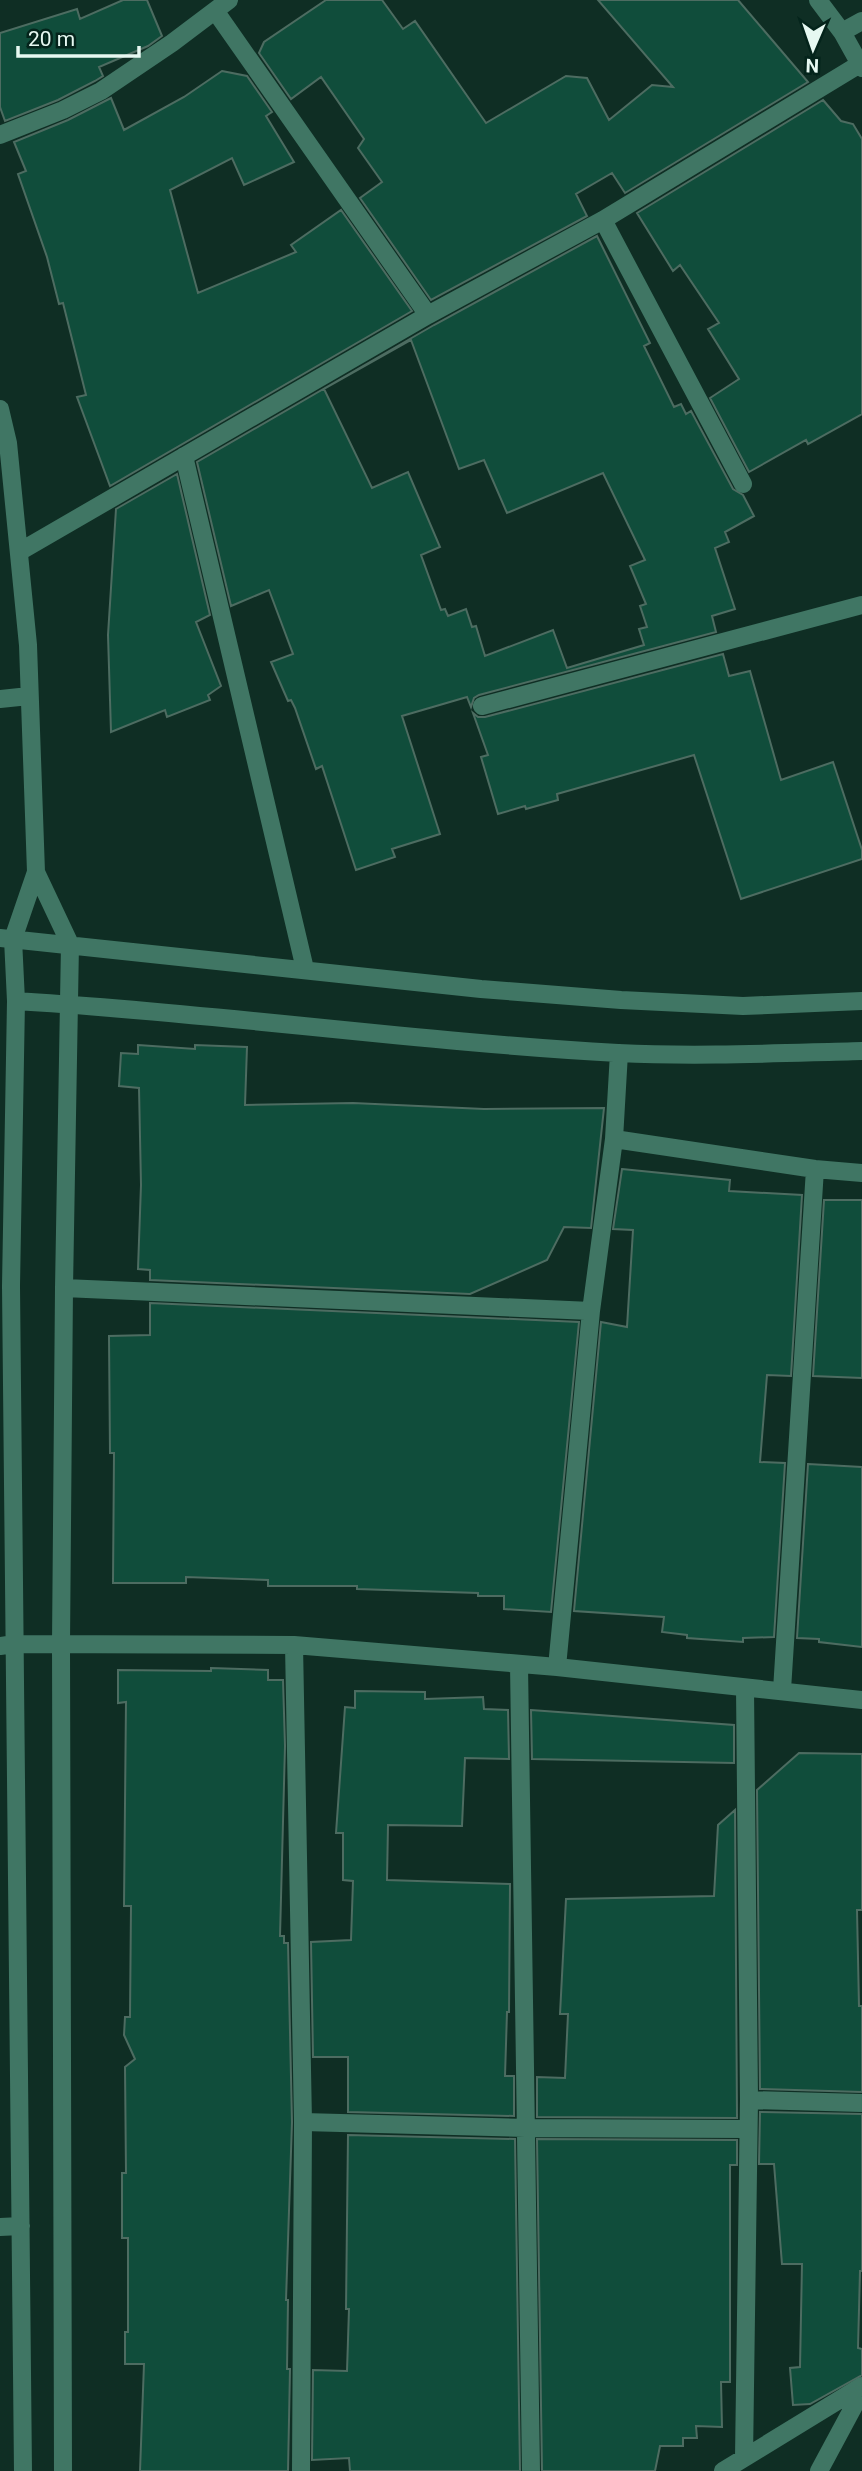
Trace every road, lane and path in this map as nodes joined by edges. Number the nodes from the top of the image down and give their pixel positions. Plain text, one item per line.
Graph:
1 (818, 0) edge
2 (223, 6) edge
3 (862, 20) edge
4 (842, 32) junction
5 (861, 66) edge
6 (0, 135) edge
7 (603, 220) junction
8 (428, 315) junction
9 (0, 410) edge
10 (184, 456) junction
11 (743, 484) dead end
12 (19, 552) junction
13 (862, 605) edge
14 (29, 696) junction
15 (0, 699) edge
16 (482, 706) dead end
17 (36, 872) junction
18 (6, 939) edge
19 (70, 944) junction
20 (305, 969) junction
21 (16, 1001) junction
22 (862, 1001) edge
23 (69, 1004) junction
24 (862, 1051) edge
25 (620, 1053) junction
26 (614, 1139) junction
27 (815, 1169) junction
28 (862, 1173) edge
29 (64, 1288) junction
30 (591, 1311) junction
31 (61, 1644) junction
32 (7, 1645) edge
33 (294, 1645) junction
34 (520, 1665) junction
35 (556, 1667) junction
36 (745, 1688) junction
37 (782, 1690) junction
38 (862, 1700) edge
39 (749, 2100) junction
40 (862, 2103) edge
41 (303, 2122) junction
42 (525, 2128) junction
43 (747, 2129) junction
44 (21, 2226) junction
45 (0, 2227) edge
46 (862, 2386) edge
47 (862, 2391) edge
48 (744, 2458) junction
49 (23, 2471) edge
50 (63, 2471) edge
51 (300, 2471) edge
52 (531, 2471) edge
53 (723, 2471) edge
54 (819, 2471) edge

1 - 4 street
2 - 6 street
2 - 8 street
3 - 4 street
4 - 5 street
5 - 7 street
7 - 8 street
7 - 11 street
8 - 10 street
9 - 12 street
10 - 12 street
10 - 20 street
12 - 14 street
13 - 16 street
14 - 15 street
14 - 17 street
17 - 18 street
17 - 19 street
18 - 19 street
18 - 21 street
19 - 20 street
19 - 23 street
20 - 22 street
21 - 23 street
21 - 32 street
23 - 25 street
23 - 29 street
24 - 25 street
25 - 26 street
26 - 27 street
26 - 30 street
27 - 28 street
27 - 37 street
29 - 30 street
29 - 31 street
30 - 35 street
31 - 32 street
31 - 33 street
31 - 50 street
32 - 44 street
33 - 34 street
33 - 41 street
34 - 35 street
34 - 42 street
35 - 36 street
36 - 37 street
36 - 39 street
37 - 38 street
39 - 40 street
39 - 43 street
41 - 42 street
41 - 51 street
42 - 43 street
42 - 52 street
43 - 48 street
44 - 45 street
44 - 49 street
46 - 48 street
47 - 54 street
48 - 53 street

